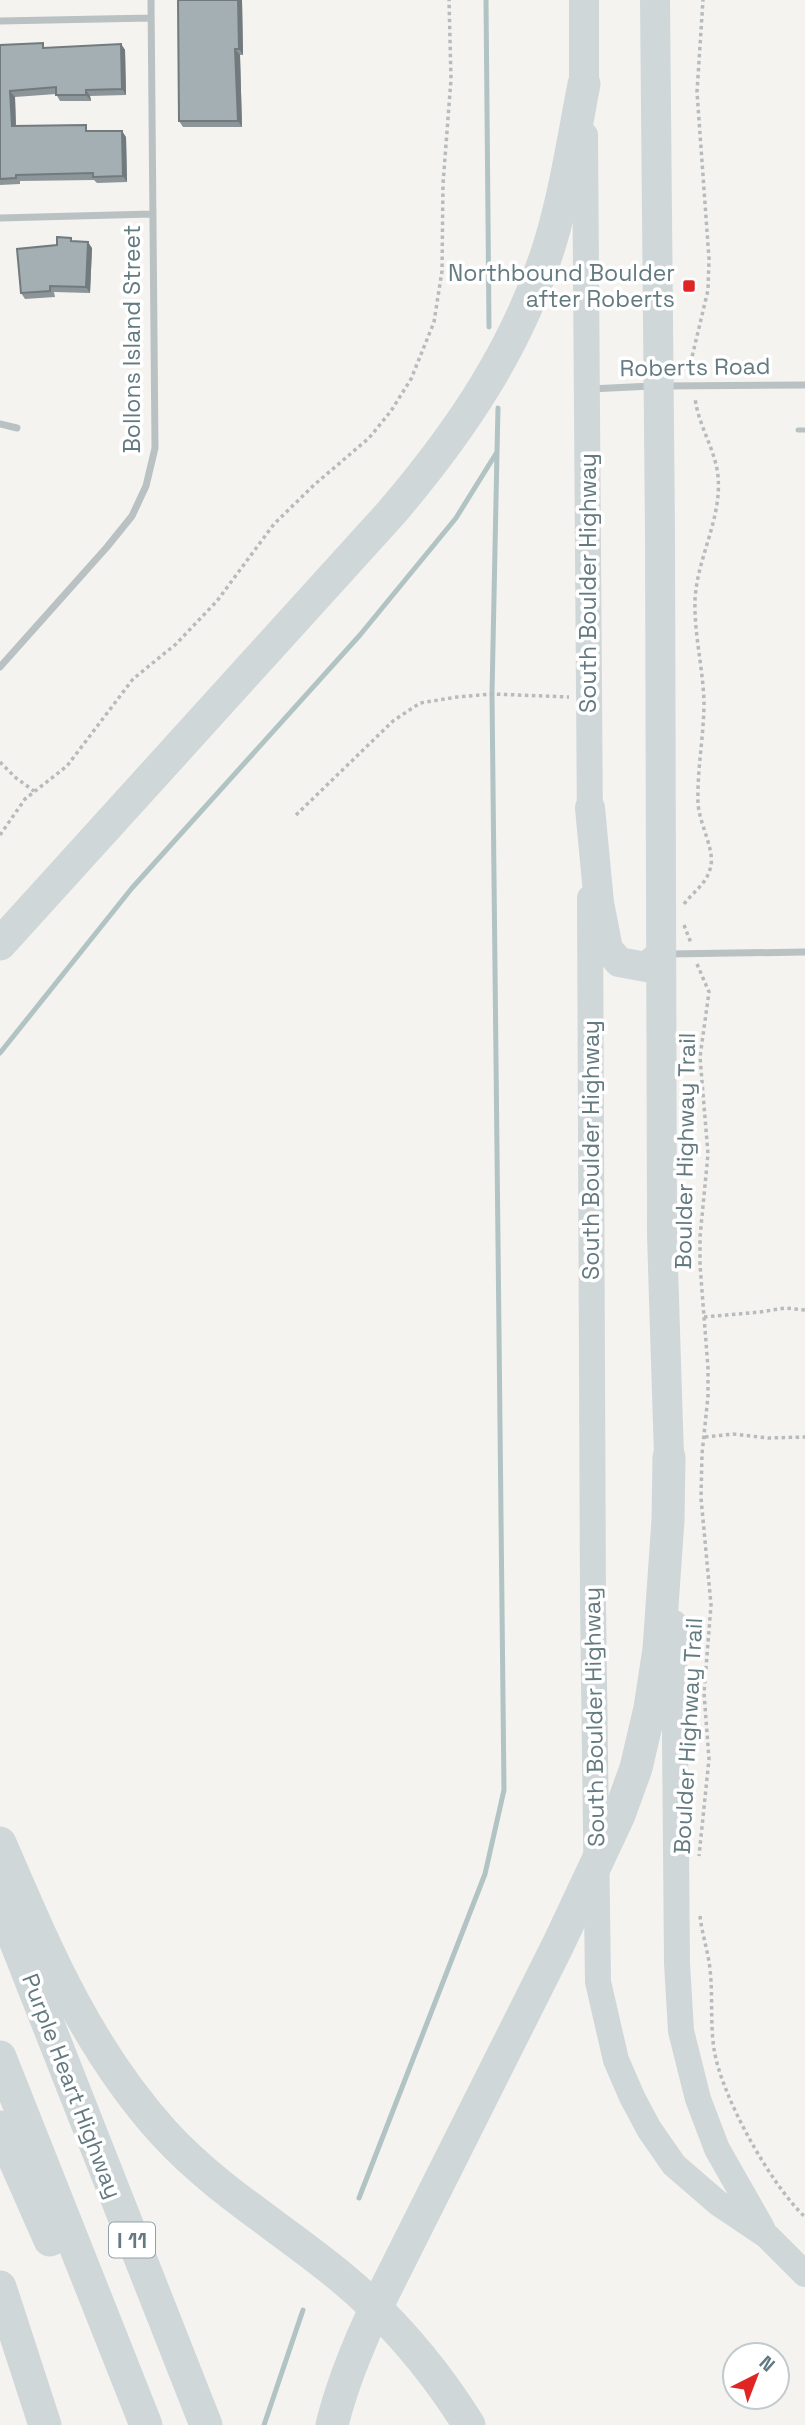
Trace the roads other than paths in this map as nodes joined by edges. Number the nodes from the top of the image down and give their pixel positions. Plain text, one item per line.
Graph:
1 (151, 0) edge
2 (584, 0) edge
3 (656, 0) edge
4 (151, 18) junction
5 (0, 21) edge
6 (584, 84) junction
7 (152, 214) junction
8 (0, 218) edge
9 (805, 385) edge
10 (659, 386) junction
11 (586, 389) junction
12 (0, 424) edge
13 (17, 428) dead end
14 (798, 430) dead end
15 (805, 430) edge
16 (0, 667) edge
17 (590, 808) junction
18 (0, 944) edge
19 (805, 952) edge
20 (662, 954) junction
21 (669, 1457) junction
22 (0, 1843) edge
23 (0, 1902) edge
24 (0, 2057) edge
25 (0, 2127) edge
26 (766, 2236) junction
27 (805, 2274) edge
28 (0, 2287) edge
29 (45, 2425) edge
30 (133, 2425) edge
31 (146, 2425) edge
32 (206, 2425) edge
33 (332, 2425) edge
34 (469, 2425) edge

1 - 4 street, Bollons Island Street
2 - 6 main road, South Boulder Highway
3 - 10 main road, South Boulder Highway
4 - 5 street
4 - 7 street, Bollons Island Street
6 - 11 main road, South Boulder Highway
6 - 18 highway
7 - 8 street
7 - 16 street, Bollons Island Street
9 - 10 street, Roberts Road
10 - 11 street, Roberts Road
10 - 20 main road, South Boulder Highway
11 - 17 main road, South Boulder Highway
12 - 13 street
14 - 15 lane
17 - 20 main road
17 - 26 main road, South Boulder Highway
19 - 20 street
20 - 21 main road, South Boulder Highway
21 - 26 main road, South Boulder Highway
21 - 33 highway
22 - 34 highway
23 - 32 highway, Purple Heart Highway / I 11
24 - 31 highway, I 11
25 - 30 highway
26 - 27 main road, South Boulder Highway
28 - 29 highway

